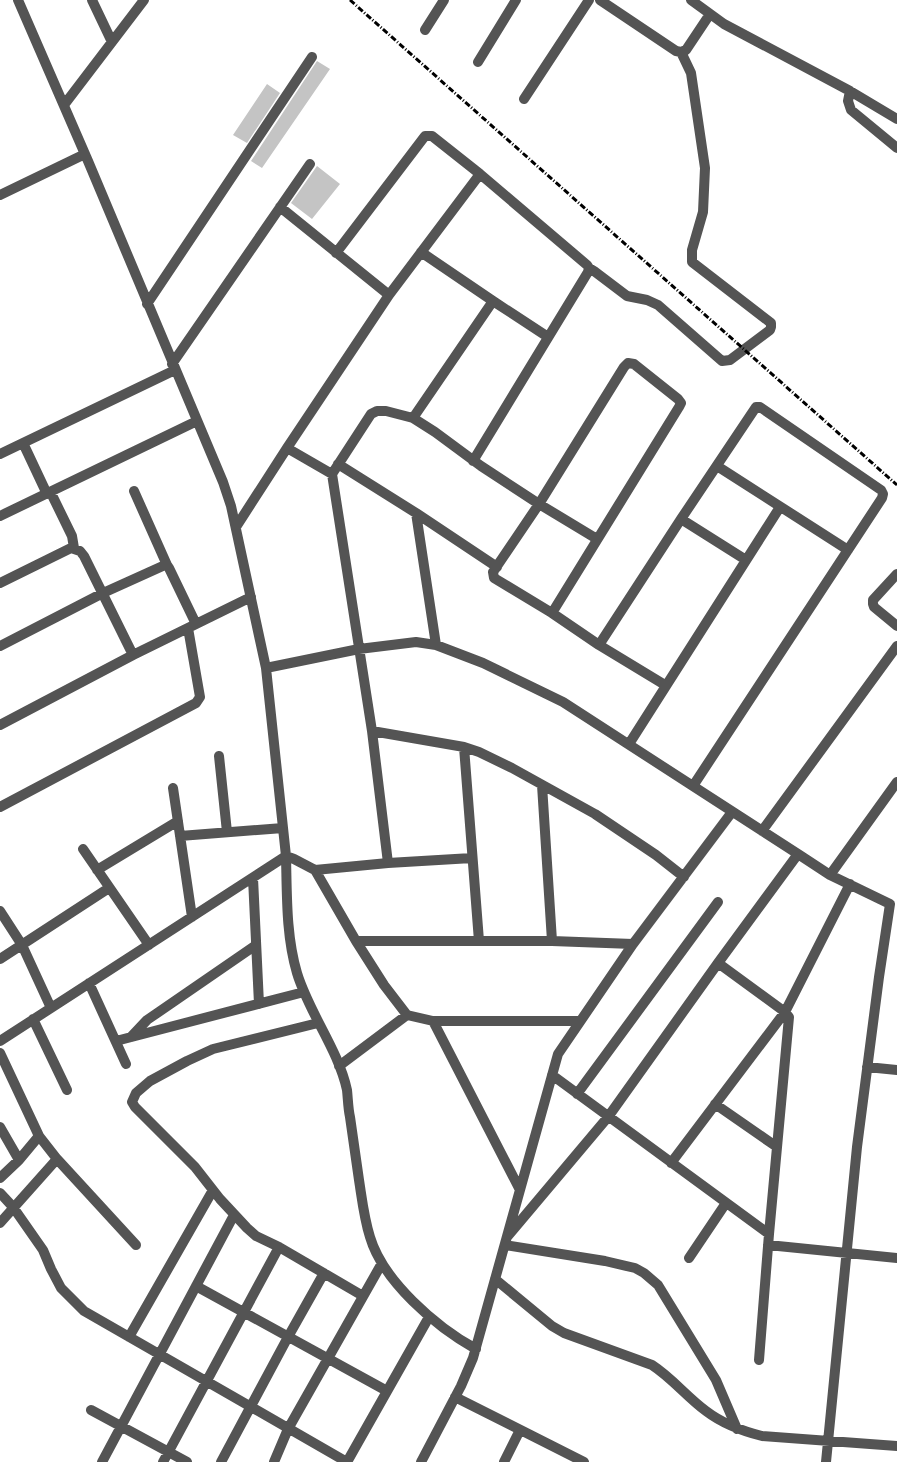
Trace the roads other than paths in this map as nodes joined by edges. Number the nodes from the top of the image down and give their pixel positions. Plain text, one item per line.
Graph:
1 (18, 0) edge
2 (92, 0) edge
3 (144, 0) edge
4 (444, 0) edge
5 (516, 0) edge
6 (590, 0) edge
7 (600, 0) edge
8 (691, 0) edge
9 (710, 14) junction
10 (425, 30) dead end
11 (112, 42) junction
12 (681, 52) junction
13 (312, 57) dead end
14 (478, 62) dead end
15 (850, 91) junction
16 (524, 99) dead end
17 (64, 105) junction
18 (897, 119) edge
19 (897, 148) edge
20 (85, 154) junction
21 (310, 164) dead end
22 (480, 174) junction
23 (0, 195) edge
24 (280, 207) junction
25 (421, 252) junction
26 (336, 253) junction
27 (589, 268) junction
28 (389, 295) junction
29 (492, 302) junction
30 (147, 304) junction
31 (548, 337) junction
32 (173, 367) junction
33 (413, 418) junction
34 (197, 422) junction
35 (23, 443) junction
36 (287, 448) junction
37 (0, 454) edge
38 (474, 461) junction
39 (338, 464) junction
40 (717, 466) junction
41 (332, 474) junction
42 (134, 492) dead end
43 (47, 494) junction
44 (539, 504) junction
45 (780, 508) junction
46 (416, 513) junction
47 (0, 516) edge
48 (681, 519) junction
49 (236, 527) junction
50 (597, 539) junction
51 (74, 548) junction
52 (848, 550) junction
53 (746, 560) junction
54 (167, 565) junction
55 (497, 567) junction
56 (897, 574) edge
57 (0, 582) edge
58 (103, 593) junction
59 (251, 597) junction
60 (552, 613) junction
61 (192, 626) junction
62 (897, 626) edge
63 (436, 645) junction
64 (599, 645) junction
65 (0, 646) edge
66 (897, 646) edge
67 (359, 649) junction
68 (133, 655) junction
69 (266, 668) junction
70 (665, 685) junction
71 (0, 725) edge
72 (372, 731) junction
73 (629, 744) junction
74 (464, 748) junction
75 (219, 756) dead end
76 (897, 782) edge
77 (542, 785) junction
78 (693, 786) junction
79 (173, 788) dead end
80 (0, 807) edge
81 (732, 812) junction
82 (178, 822) junction
83 (283, 828) junction
84 (762, 831) junction
85 (227, 832) junction
86 (180, 836) junction
87 (83, 849) dead end
88 (798, 854) junction
89 (286, 856) junction
90 (472, 858) junction
91 (388, 863) junction
92 (97, 870) junction
93 (315, 870) junction
94 (830, 875) junction
95 (684, 877) junction
96 (253, 878) junction
97 (850, 884) junction
98 (109, 888) junction
99 (897, 896) edge
100 (718, 902) dead end
101 (894, 905) edge
102 (0, 911) edge
103 (192, 917) junction
104 (356, 941) junction
105 (479, 941) junction
106 (552, 941) junction
107 (633, 944) junction
108 (149, 945) junction
109 (22, 946) junction
110 (256, 946) junction
111 (0, 959) edge
112 (718, 963) junction
113 (89, 983) junction
114 (304, 992) junction
115 (259, 1004) junction
116 (51, 1008) junction
117 (785, 1012) junction
118 (407, 1015) junction
119 (34, 1019) junction
120 (433, 1020) junction
121 (579, 1021) junction
122 (318, 1023) junction
123 (131, 1037) junction
124 (0, 1041) edge
125 (116, 1041) junction
126 (0, 1052) edge
127 (126, 1064) dead end
128 (339, 1066) junction
129 (867, 1067) junction
130 (897, 1070) edge
131 (552, 1075) junction
132 (67, 1090) dead end
133 (577, 1094) junction
134 (716, 1104) junction
135 (608, 1117) junction
136 (0, 1127) edge
137 (39, 1136) junction
138 (777, 1147) junction
139 (57, 1159) junction
140 (19, 1160) junction
141 (671, 1163) junction
142 (0, 1178) edge
143 (213, 1190) junction
144 (520, 1190) junction
145 (0, 1193) edge
146 (726, 1203) junction
147 (13, 1208) junction
148 (234, 1215) junction
149 (0, 1223) edge
150 (769, 1234) junction
151 (506, 1241) junction
152 (136, 1245) dead end
153 (768, 1245) junction
154 (279, 1247) junction
155 (847, 1253) junction
156 (689, 1258) dead end
157 (897, 1258) edge
158 (382, 1263) junction
159 (324, 1273) junction
160 (495, 1279) junction
161 (196, 1286) junction
162 (363, 1296) junction
163 (242, 1313) junction
164 (429, 1317) junction
165 (129, 1337) junction
166 (288, 1338) junction
167 (476, 1349) junction
168 (159, 1355) junction
169 (327, 1359) junction
170 (759, 1360) dead end
171 (207, 1382) junction
172 (386, 1391) junction
173 (455, 1397) junction
174 (251, 1407) junction
175 (91, 1410) dead end
176 (122, 1426) junction
177 (288, 1429) junction
178 (737, 1429) junction
179 (520, 1430) junction
180 (828, 1440) junction
181 (897, 1446) edge
182 (168, 1452) junction
183 (102, 1462) edge
184 (163, 1462) edge
185 (187, 1462) edge
186 (221, 1462) edge
187 (274, 1462) edge
188 (347, 1462) edge
189 (421, 1462) edge
190 (504, 1462) edge
191 (584, 1462) edge
192 (826, 1462) edge

1 - 17 street
2 - 11 street
3 - 11 street
4 - 10 street
5 - 14 street
6 - 16 street
7 - 12 street
8 - 9 street
9 - 12 street
9 - 15 street
11 - 17 street
12 - 27 street
13 - 30 street
15 - 18 street
15 - 19 street
17 - 20 street
20 - 23 street
20 - 30 street
21 - 24 street
22 - 25 street
22 - 26 street
22 - 27 street
24 - 26 street
24 - 32 street
25 - 28 street
25 - 29 street
26 - 28 street
27 - 31 street
28 - 36 street
29 - 31 street
29 - 33 street
30 - 32 street
31 - 38 street
32 - 34 street
32 - 35 street
33 - 38 street
33 - 39 street
34 - 43 street
34 - 49 street
35 - 37 street
35 - 43 street
36 - 41 street
36 - 49 street
38 - 44 street
39 - 41 street
39 - 46 street
40 - 45 street
40 - 48 street
40 - 52 street
41 - 67 street
42 - 54 street
43 - 47 street
43 - 51 street
44 - 50 street
44 - 50 street
44 - 55 street
45 - 52 street
45 - 53 street
46 - 55 street
46 - 63 street
48 - 53 street
48 - 64 street
49 - 59 street
50 - 60 street
51 - 57 street
51 - 58 street
52 - 78 street
53 - 70 street
54 - 58 street
54 - 61 street
55 - 60 street
56 - 62 street
58 - 65 street
58 - 68 street
59 - 61 street
59 - 69 street
60 - 64 street
61 - 68 street
61 - 80 street
63 - 67 street
63 - 73 street
64 - 70 street
66 - 84 street
67 - 69 street
67 - 72 street
68 - 71 street
69 - 83 street
70 - 73 street
72 - 74 street
72 - 91 street
73 - 78 street
74 - 77 street
74 - 90 street
75 - 85 street
76 - 94 street
77 - 95 street
77 - 106 street
78 - 81 street
79 - 82 street
81 - 84 street
81 - 95 street
82 - 86 street
82 - 92 street
83 - 85 street
83 - 89 street
84 - 88 street
85 - 86 street
86 - 103 street
87 - 92 street
88 - 94 street
88 - 112 street
89 - 93 street
89 - 96 street
89 - 114 street
90 - 91 street
90 - 105 street
91 - 93 street
92 - 98 street
93 - 104 street
94 - 97 street
95 - 107 street
96 - 103 street
96 - 110 street
97 - 101 street
97 - 117 street
98 - 108 street
98 - 109 street
99 - 101 street
100 - 133 street
101 - 129 street
102 - 109 street
103 - 108 street
104 - 105 street
104 - 118 street
105 - 106 street
106 - 107 street
107 - 121 street
108 - 113 street
109 - 111 street
109 - 116 street
110 - 115 street
110 - 123 street
112 - 117 street
112 - 135 street
113 - 116 street
113 - 125 street
114 - 115 street
114 - 122 street
115 - 123 street
116 - 119 street
117 - 134 street
117 - 138 street
118 - 120 street
118 - 128 street
119 - 124 street
119 - 132 street
120 - 121 street
120 - 144 street
121 - 131 street
122 - 128 street
122 - 143 street
123 - 125 street
125 - 127 street
126 - 137 street
128 - 158 street
129 - 130 street
129 - 155 street
131 - 133 street
131 - 144 street
133 - 135 street
134 - 138 street
134 - 141 street
135 - 141 street
135 - 151 street
136 - 140 street
137 - 139 street
137 - 140 street
138 - 150 street
139 - 147 street
139 - 152 street
140 - 142 street
141 - 146 street
143 - 148 street
143 - 165 street
144 - 151 street
145 - 147 street
146 - 150 street
146 - 156 street
147 - 149 street
147 - 165 street
148 - 154 street
148 - 161 street
150 - 153 street
151 - 160 street
151 - 178 street
153 - 155 street
153 - 170 street
154 - 159 street
154 - 163 street
155 - 157 street
155 - 180 street
158 - 162 street
158 - 164 street
159 - 162 street
159 - 166 street
160 - 167 street
160 - 178 street
161 - 163 street
161 - 168 street
162 - 169 street
163 - 166 street
163 - 171 street
164 - 167 street
164 - 172 street
165 - 168 street
166 - 169 street
166 - 174 street
167 - 173 street
168 - 171 street
168 - 176 street
169 - 172 street
169 - 177 street
171 - 174 street
171 - 182 street
172 - 188 street
173 - 179 street
173 - 189 street
174 - 177 street
174 - 186 street
175 - 176 street
176 - 182 street
176 - 183 street
177 - 187 street
177 - 188 street
178 - 180 street
179 - 190 street
179 - 191 street
180 - 181 street
180 - 192 street
182 - 184 street
182 - 185 street

